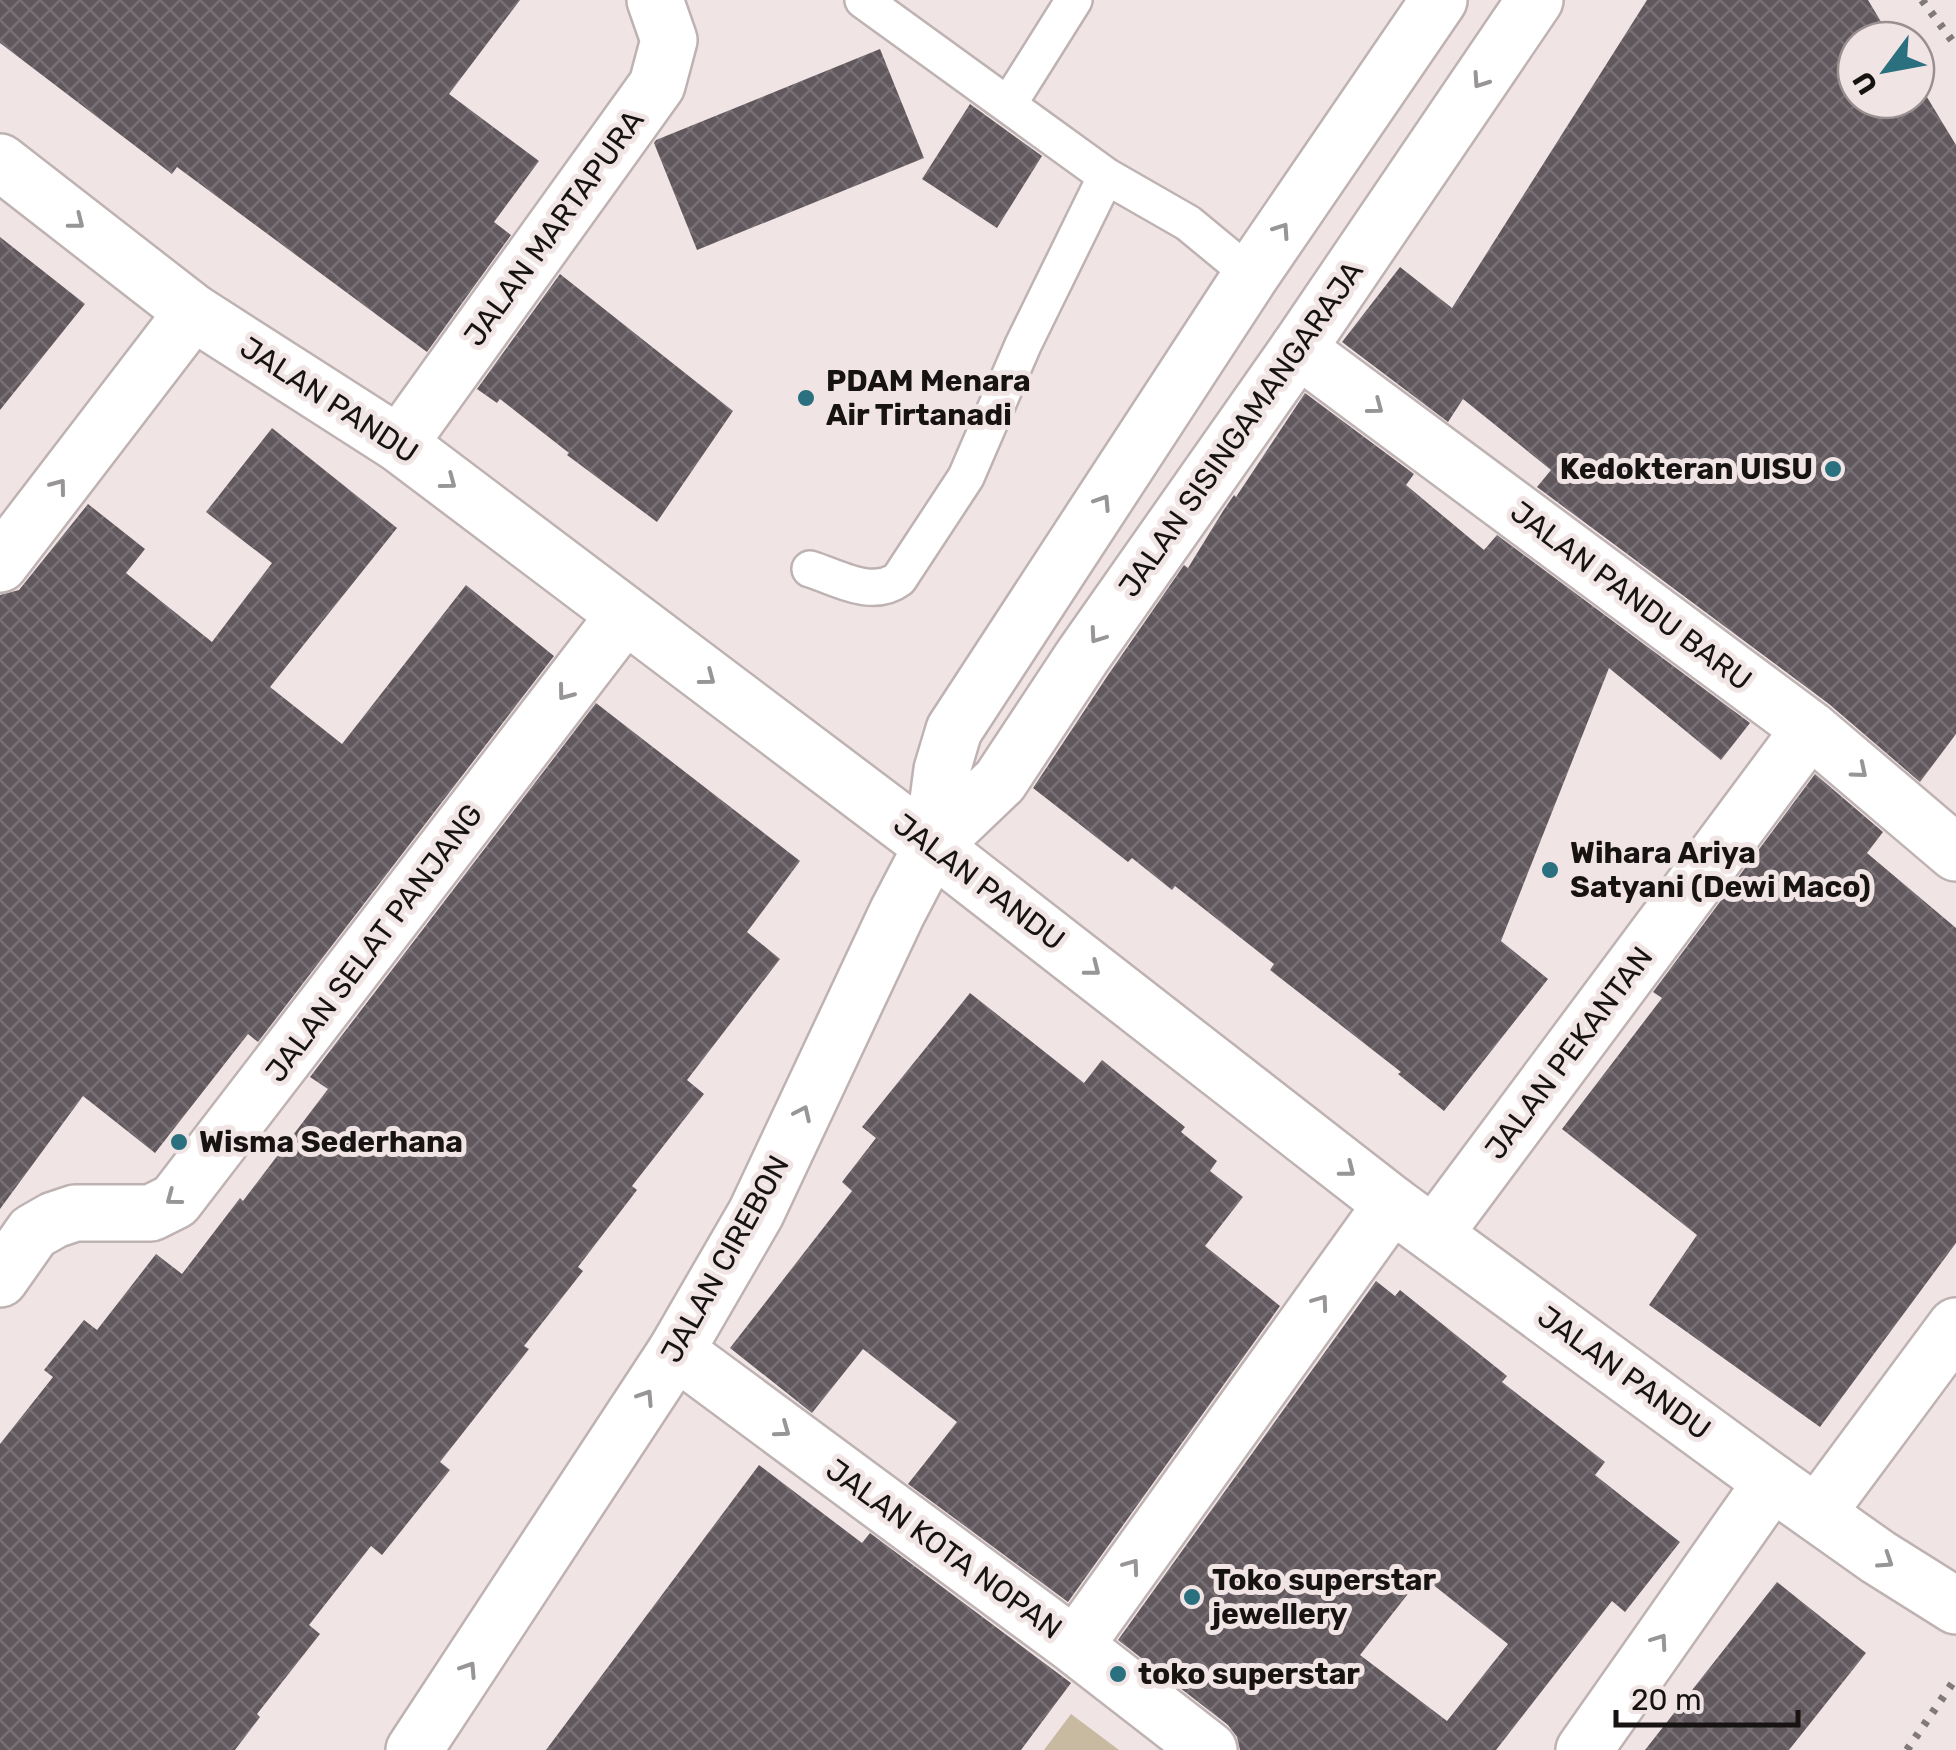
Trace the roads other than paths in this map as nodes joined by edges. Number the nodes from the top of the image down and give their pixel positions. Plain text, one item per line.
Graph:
1 (654, 0) edge
2 (862, 0) edge
3 (1074, 0) edge
4 (1535, 0) edge
5 (1435, 1) edge
6 (1008, 105) junction
7 (0, 162) edge
8 (1106, 176) junction
9 (1251, 275) junction
10 (193, 312) junction
11 (1298, 348) junction
12 (400, 444) junction
13 (0, 564) edge
14 (810, 569) dead end
15 (624, 616) junction
16 (1810, 729) junction
17 (932, 846) junction
18 (1956, 852) edge
19 (1413, 1219) junction
20 (0, 1279) edge
21 (1956, 1326) edge
22 (676, 1351) junction
23 (1772, 1482) junction
24 (1818, 1512) junction
25 (1956, 1606) edge
26 (1075, 1646) junction
27 (433, 1744) edge
28 (1209, 1750) edge
29 (1584, 1750) edge

1 - 12 main road, JALAN MARTAPURA
2 - 6 lane
3 - 6 lane
4 -> 11 main road, JALAN SISINGAMANGARAJA
9 -> 5 main road
6 - 8 lane
7 -> 10 main road, JALAN PANDU
8 - 9 lane
8 - 14 lane
17 -> 9 main road, JALAN CIREBON
10 - 12 main road, JALAN PANDU
13 -> 10 main road
11 -> 16 main road, JALAN PANDU BARU
11 -> 17 main road, JALAN SISINGAMANGARAJA
12 -> 15 main road, JALAN PANDU
15 -> 17 main road, JALAN PANDU
15 -> 20 main road, JALAN SELAT PANJANG
16 -> 18 main road, JALAN PANDU BARU
16 - 19 main road, JALAN PEKANTAN
17 -> 19 main road, JALAN PANDU
22 -> 17 main road, JALAN CIREBON
19 - 23 main road, JALAN PANDU
26 -> 19 main road, JALAN PEKANTAN
21 - 24 main road
22 -> 26 main road, JALAN KOTA NOPAN
27 -> 22 main road, JALAN CIREBON
23 - 24 main road, JALAN PANDU
29 -> 23 main road
24 -> 25 main road, JALAN PANDU
26 - 28 main road, JALAN KOTA NOPAN

